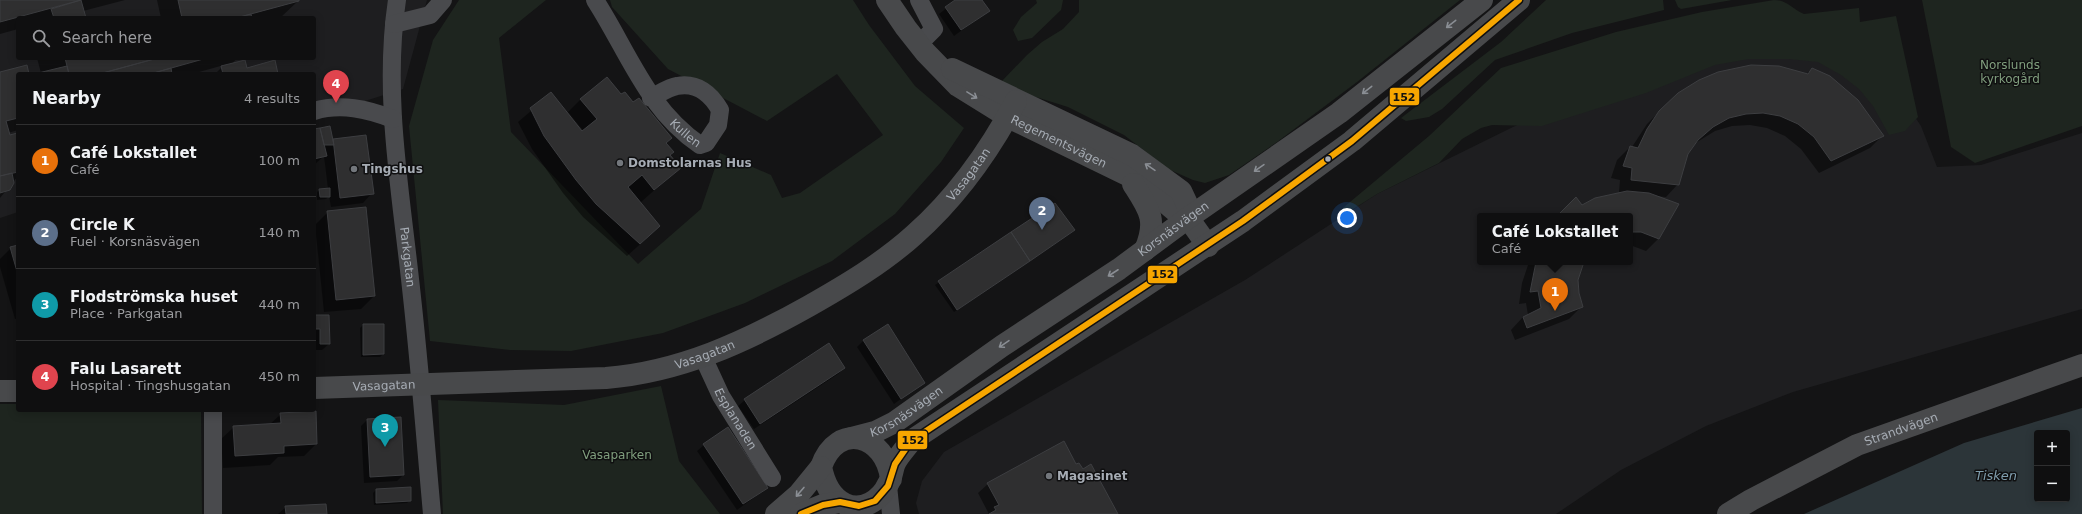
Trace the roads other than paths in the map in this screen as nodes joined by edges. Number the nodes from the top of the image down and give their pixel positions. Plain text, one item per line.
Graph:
1 (397, 0) edge
2 (443, 0) edge
3 (595, 0) edge
4 (888, 0) edge
5 (919, 0) edge
6 (1482, 0) edge
7 (1519, 0) edge
8 (394, 24) junction
9 (926, 52) junction
10 (651, 98) dead end
11 (1012, 109) junction
12 (316, 110) edge
13 (393, 119) junction
14 (1128, 176) junction
15 (1228, 190) junction
16 (1181, 191) junction
17 (1188, 218) junction
18 (1208, 246) junction
19 (1144, 250) junction
20 (703, 357) junction
21 (2082, 365) edge
22 (420, 384) junction
23 (316, 388) edge
24 (0, 391) edge
25 (16, 391) edge
26 (213, 412) edge
27 (852, 438) junction
28 (821, 467) junction
29 (772, 478) dead end
30 (889, 482) junction
31 (852, 507) edge
32 (213, 514) edge
33 (432, 514) edge
34 (776, 514) edge
35 (801, 514) edge
36 (891, 514) edge
37 (1728, 514) edge

1 - 8 street, Parkgatan
2 - 8 street
3 - 10 street
4 - 9 street, Regementsvägen
5 - 9 street
6 -> 15 street, Korsnäsvägen
7 - 18 street
8 - 13 street, Parkgatan
9 - 11 street, Regementsvägen
11 - 14 street, Regementsvägen
16 -> 11 street, Regementsvägen
11 - 20 street, Vasagatan
12 - 13 street
13 - 22 street, Parkgatan
14 - 17 street, Regementsvägen
14 - 19 street
15 - 16 street
15 - 17 street, Korsnäsvägen
16 - 17 street
17 - 18 street
17 - 19 street, Korsnäsvägen
18 - 30 street
19 -> 27 street, Korsnäsvägen
20 - 22 street, Vasagatan
20 - 29 street, Esplanaden
21 - 37 street, Strandvägen
22 - 23 street, Vasagatan
22 - 33 street, Parkgatan
24 - 25 street
26 - 32 street
27 - 28 street
27 - 30 street
28 - 31 street
28 -> 34 street
30 - 31 street
30 - 36 street
31 - 35 street

